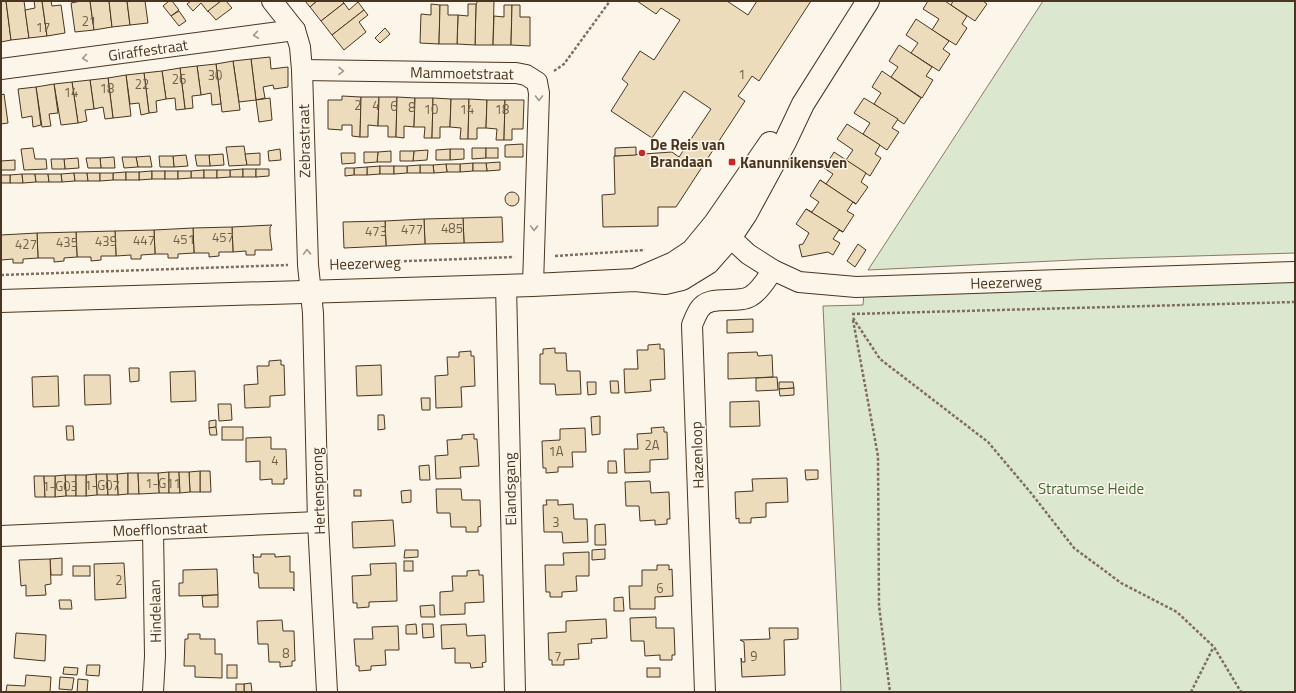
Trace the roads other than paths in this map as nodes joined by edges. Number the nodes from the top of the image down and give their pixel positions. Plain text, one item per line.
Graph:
1 (272, 1) edge
2 (868, 1) edge
3 (295, 30) junction
4 (1, 69) edge
5 (302, 70) junction
6 (723, 231) junction
7 (773, 270) junction
8 (1295, 272) edge
9 (534, 285) junction
10 (506, 286) junction
11 (311, 290) junction
12 (1, 301) edge
13 (318, 522) junction
14 (153, 530) junction
15 (1, 536) edge
16 (153, 692) edge
17 (326, 692) edge
18 (515, 692) edge
19 (704, 692) edge

1 - 3 street, Zebrastraat
2 - 6 street
3 -> 4 street, Giraffestraat
3 - 5 street, Zebrastraat
5 -> 9 street, Mammoetstraat
11 -> 5 street, Zebrastraat
6 - 7 street, Heezerweg
6 - 9 street, Heezerweg
7 - 8 street, Heezerweg
7 - 19 street, Hazenloop
9 - 10 street, Heezerweg
10 - 11 street, Heezerweg
10 - 18 street, Elandsgang
11 - 12 street, Heezerweg
11 - 13 street, Hertensprong
13 - 14 street, Moefflonstraat
13 - 17 street, Hertensprong
14 - 15 street, Moefflonstraat
14 - 16 street, Hindelaan

